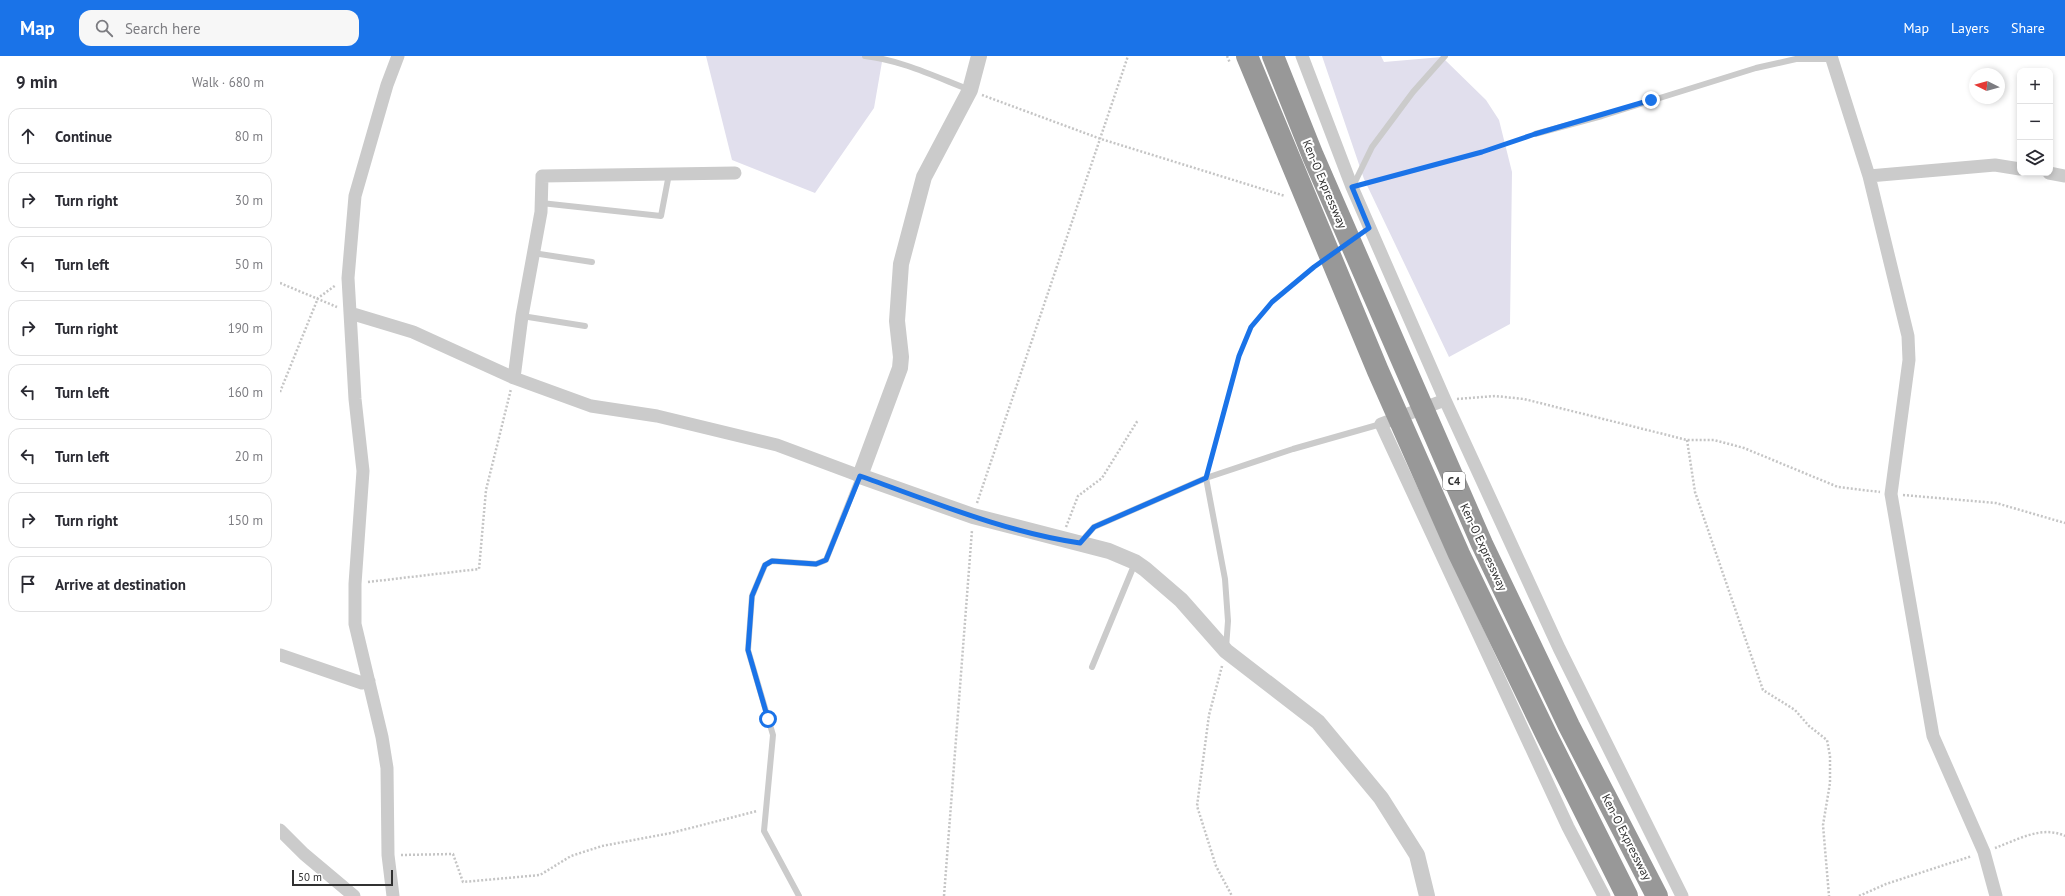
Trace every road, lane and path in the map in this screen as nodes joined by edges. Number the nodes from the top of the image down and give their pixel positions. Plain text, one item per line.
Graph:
1 (398, 56) edge
2 (865, 56) edge
3 (980, 56) edge
4 (1128, 56) edge
5 (1247, 56) edge
6 (1273, 56) edge
7 (1302, 56) edge
8 (1444, 56) edge
9 (1831, 57) edge
10 (970, 90) junction
11 (1535, 134) joint
12 (1101, 139) junction
13 (2017, 168) edge
14 (735, 173) dead end
15 (669, 174) junction
16 (2053, 174) edge
17 (1869, 176) junction
18 (2065, 176) edge
19 (1352, 187) junction
20 (1285, 196) dead end
21 (541, 203) junction
22 (533, 253) junction
23 (592, 262) dead end
24 (1320, 263) dead end
25 (348, 278) junction
26 (280, 283) edge
27 (318, 298) junction
28 (350, 312) junction
29 (522, 316) junction
30 (585, 326) dead end
31 (514, 378) junction
32 (280, 392) edge
33 (1445, 400) junction
34 (1138, 420) dead end
35 (1381, 424) junction
36 (1687, 440) junction
37 (860, 476) junction
38 (1206, 478) junction
39 (1891, 494) junction
40 (973, 516) junction
41 (2065, 524) edge
42 (1061, 540) junction
43 (1080, 543) junction
44 (1135, 562) junction
45 (355, 584) junction
46 (1226, 651) junction
47 (280, 655) edge
48 (1092, 667) dead end
49 (368, 681) junction
50 (767, 809) junction
51 (280, 830) edge
52 (2065, 836) edge
53 (1984, 852) junction
54 (388, 855) junction
55 (354, 896) edge
56 (393, 896) edge
57 (799, 896) edge
58 (944, 896) edge
59 (1232, 896) edge
60 (1427, 896) edge
61 (1604, 896) edge
62 (1627, 896) edge
63 (1657, 896) edge
64 (1682, 896) edge
65 (1829, 896) edge
66 (1859, 896) edge
67 (1996, 896) edge

1 - 25 street
2 - 10 lane
3 - 10 street
4 - 12 path
5 - 62 highway, Ken-O Expressway / C4, bridge
6 - 63 highway, Ken-O Expressway / C4, bridge
7 - 19 street
8 - 19 lane
9 - 11 lane
9 - 17 street
10 - 12 path
10 - 37 street
11 - 19 path
12 - 20 path
12 - 40 path
13 - 17 street
14 - 15 street
15 - 21 street
15 - 21 lane
16 - 18 street
17 - 39 street
19 - 33 street
21 - 22 street
22 - 23 lane
22 - 29 street
24 - 38 path
25 - 27 path
25 - 28 street
26 - 27 path
27 - 28 path
27 - 32 path
28 - 31 street
28 - 45 street
29 - 30 lane
29 - 31 street
31 - 37 street
31 - 45 path
33 - 35 street
33 - 36 path
33 - 64 street
34 - 42 path
35 - 38 lane
35 - 61 street
36 - 39 path
36 - 65 path
37 - 40 street
37 - 50 lane
38 - 43 lane
38 - 46 lane
39 - 41 path
39 - 53 street
40 - 42 street
40 - 58 path
42 - 43 street
43 - 44 street
44 - 46 street
44 - 48 lane
45 - 49 street
46 - 59 path
46 - 60 street
47 - 49 street
49 - 54 street
50 - 54 path
50 - 57 lane
51 - 55 street
52 - 53 path
53 - 66 path
53 - 67 street
54 - 56 street

